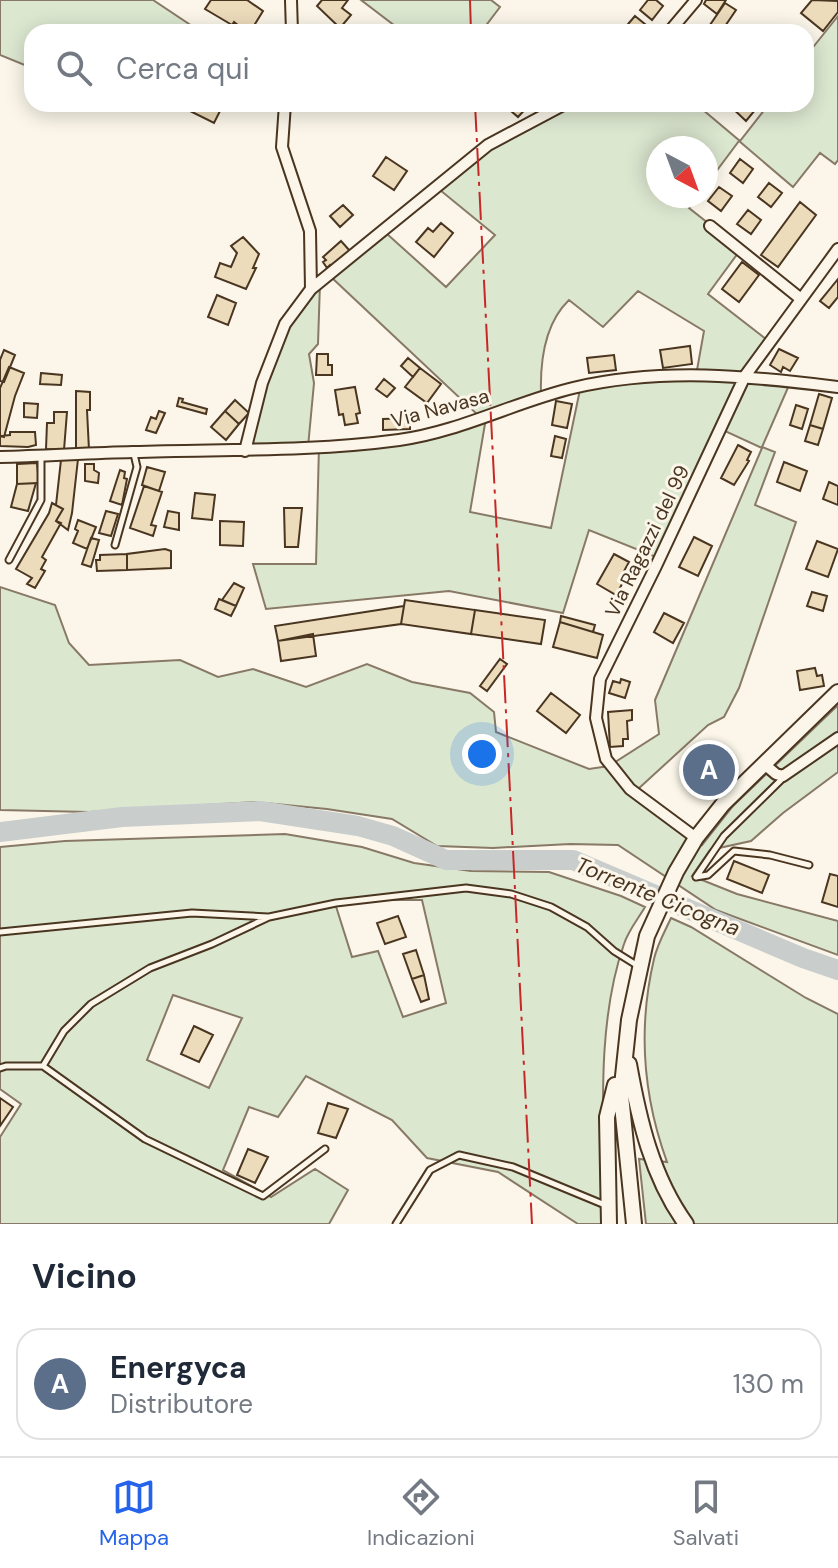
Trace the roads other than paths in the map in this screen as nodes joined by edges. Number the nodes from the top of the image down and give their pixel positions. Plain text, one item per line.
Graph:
1 (291, 0) edge
2 (696, 0) edge
3 (292, 24) edge
4 (676, 24) edge
5 (284, 112) edge
6 (550, 112) edge
7 (710, 226) dead end
8 (838, 249) edge
9 (311, 289) junction
10 (801, 299) junction
11 (745, 376) junction
12 (838, 387) edge
13 (245, 451) junction
14 (134, 452) junction
15 (41, 456) junction
16 (0, 457) edge
17 (115, 545) dead end
18 (9, 560) dead end
19 (838, 692) edge
20 (838, 738) edge
21 (764, 764) junction
22 (787, 774) junction
23 (696, 838) junction
24 (809, 865) dead end
25 (269, 917) junction
26 (0, 932) edge
27 (639, 966) junction
28 (626, 1041) junction
29 (43, 1066) junction
30 (0, 1068) edge
31 (325, 1149) dead end
32 (609, 1206) junction
33 (396, 1224) edge
34 (609, 1224) edge
35 (634, 1224) edge
36 (686, 1224) edge

1 - 3 street
2 - 4 street
5 - 9 street
6 - 9 street
7 - 10 street
8 - 10 street, Via Ragazzi del 99
9 - 13 street
10 - 11 street, Via Ragazzi del 99
11 - 12 street, Via Navasa
11 - 13 street, Via Navasa
11 - 23 street, Via Ragazzi del 99
13 - 14 street, Via Navasa
14 - 15 street, Via Navasa
14 - 17 lane
15 - 16 street, Via Navasa
15 - 18 lane
19 - 21 main road
20 - 22 street
21 - 22 street
21 - 23 main road
22 - 24 lane
23 - 27 main road
25 - 26 lane
25 - 27 lane
25 - 29 lane
27 - 28 main road
28 - 32 main road
28 - 35 main road
28 - 36 main road
29 - 30 lane
29 - 31 lane
32 - 33 lane
32 - 34 main road

